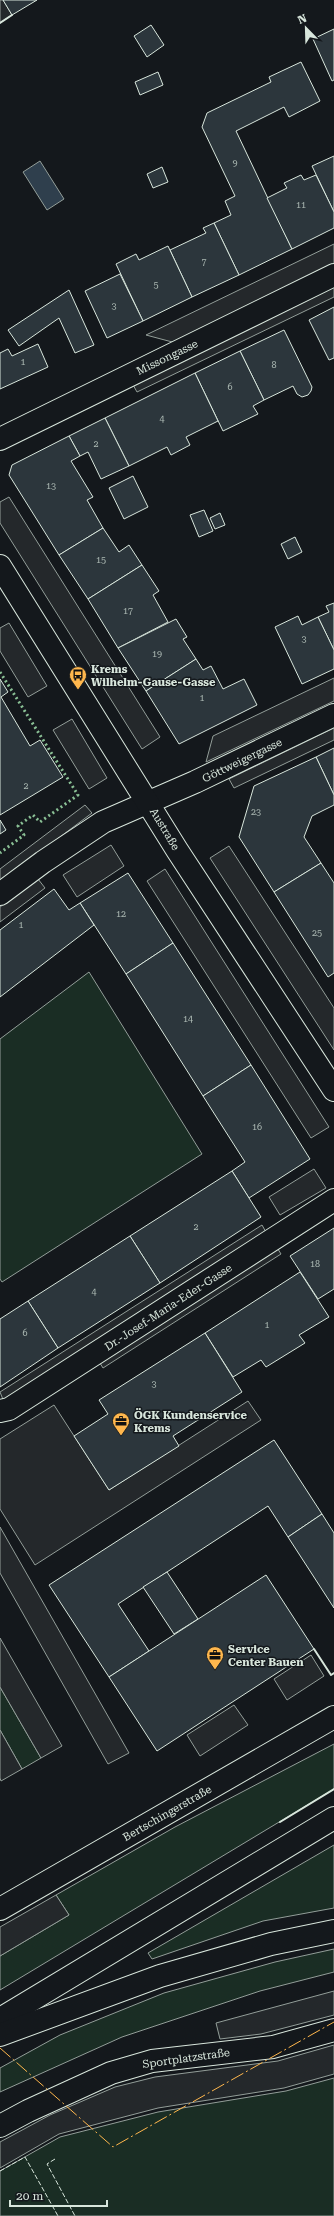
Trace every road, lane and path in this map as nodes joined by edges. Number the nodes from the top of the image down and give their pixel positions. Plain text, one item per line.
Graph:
1 (334, 275) edge
2 (0, 439) edge
3 (0, 566) edge
4 (334, 715) edge
5 (149, 803) junction
6 (0, 894) edge
7 (334, 1090) edge
8 (334, 1200) edge
9 (0, 1411) edge
10 (334, 1716) edge
11 (334, 1818) edge
12 (0, 1909) edge
13 (334, 1931) edge
14 (0, 2019) edge
15 (334, 2030) edge
16 (0, 2035) edge
17 (0, 2126) edge

1 - 2 main road, Missongasse
3 - 5 main road, Austraße
4 - 5 main road, Göttweigergasse
5 - 6 main road, Göttweigergasse
5 - 7 main road, Austraße
8 - 9 main road, Dr.-Josef-Maria-Eder-Gasse
10 - 12 main road, Bertschingerstraße
11 - 14 main road
13 - 16 main road
15 - 17 main road, Sportplatzstraße

